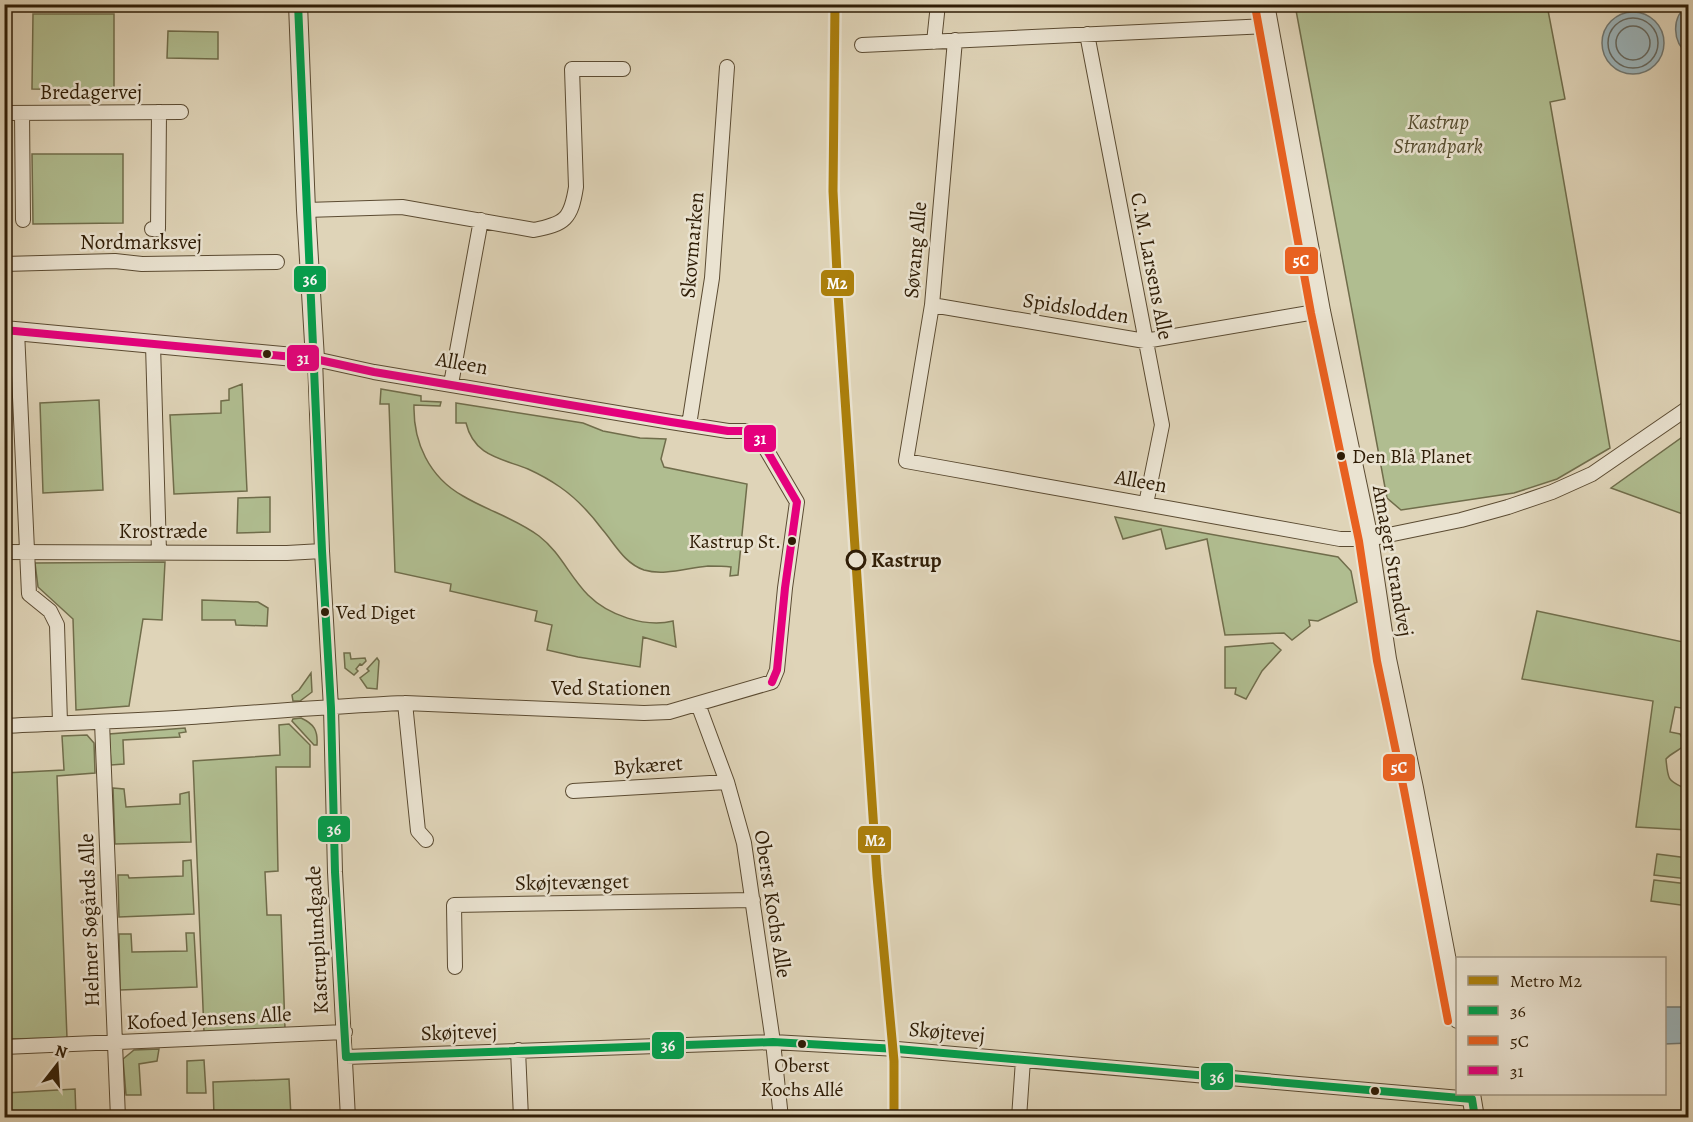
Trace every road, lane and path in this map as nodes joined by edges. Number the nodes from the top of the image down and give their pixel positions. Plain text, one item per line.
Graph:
1 (298, 4) edge
2 (938, 4) edge
3 (1265, 4) edge
4 (1268, 26) junction
5 (1088, 34) junction
6 (955, 40) junction
7 (934, 42) junction
8 (862, 45) dead end
9 (727, 67) dead end
10 (623, 69) dead end
11 (159, 112) junction
12 (181, 112) dead end
13 (4, 113) edge
14 (22, 113) junction
15 (306, 210) junction
16 (23, 220) dead end
17 (481, 220) junction
18 (152, 229) dead end
19 (277, 262) dead end
20 (4, 264) edge
21 (932, 305) junction
22 (1321, 311) junction
23 (11, 331) edge
24 (1145, 341) junction
25 (153, 345) junction
26 (315, 359) junction
27 (451, 384) junction
28 (1689, 408) edge
29 (689, 425) junction
30 (759, 437) joint
31 (906, 461) joint
32 (1146, 504) junction
33 (1370, 539) junction
34 (322, 551) junction
35 (4, 552) edge
36 (28, 552) junction
37 (159, 552) junction
38 (405, 704) junction
39 (698, 704) junction
40 (331, 708) junction
41 (102, 722) junction
42 (60, 723) junction
43 (4, 726) edge
44 (727, 782) junction
45 (573, 791) dead end
46 (426, 840) dead end
47 (753, 900) junction
48 (455, 967) dead end
49 (1456, 1008) edge
50 (345, 1032) junction
51 (773, 1042) junction
52 (114, 1043) junction
53 (4, 1047) edge
54 (518, 1050) junction
55 (346, 1057) junction
56 (1023, 1060) junction
57 (1456, 1095) edge
58 (1471, 1096) edge
59 (118, 1118) edge
60 (348, 1118) edge
61 (521, 1118) edge
62 (781, 1118) edge
63 (1019, 1118) edge
64 (1475, 1118) edge

1 - 15 street, Kastruplundgade
2 - 7 street
3 - 4 street, Amager Strandvej
4 - 5 street
4 - 22 street, Amager Strandvej
5 - 6 street
5 - 24 street, C.M. Larsens Alle
6 - 7 street
6 - 21 street, Søvang Alle
7 - 8 street
9 - 29 street, Skovmarken
10 - 17 street
11 - 12 street, Bredagervej
11 - 14 street, Bredagervej
11 - 18 street, Bredagervej
13 - 14 street, Bredagervej
14 - 16 street, Bredagervej
15 - 17 street
15 - 26 street, Kastruplundgade
17 - 27 street
19 - 20 street, Nordmarksvej
21 - 24 street, Spidslodden
21 - 31 street, Søvang Alle
22 - 24 street, Spidslodden
22 - 33 street, Amager Strandvej
23 - 25 street, Alleen
23 - 36 street, Alleen
24 - 32 street, C.M. Larsens Alle
25 - 26 street, Alleen
25 - 37 street
26 - 27 street, Alleen
26 - 34 street, Kastruplundgade
27 - 29 street, Alleen
28 - 33 street, Alleen
29 - 30 street, Alleen
30 - 39 street, Ved Stationen
31 - 32 street, Alleen
32 - 33 street, Alleen
33 - 49 street, Amager Strandvej
34 - 37 street, Krostræde
34 - 40 street, Kastruplundgade
35 - 36 street, Krostræde
36 - 37 street, Krostræde
36 - 42 street
38 - 39 street, Ved Stationen
38 - 40 street, Ved Stationen
38 - 46 street
39 - 44 street, Oberst Kochs Alle
40 - 41 street
40 - 50 street, Kastruplundgade
41 - 42 street
41 - 52 street, Helmer Søgårds Alle
42 - 43 street
44 - 45 street, Bykæret
44 - 47 street, Oberst Kochs Alle
47 - 48 street, Skøjtevænget
47 - 51 street, Oberst Kochs Alle
50 - 52 street, Kofoed Jensens Alle
50 - 55 street, Kastruplundgade
51 - 54 street, Skøjtevej
51 - 56 street, Skøjtevej
51 - 62 street, Oberst Kochs Alle
52 - 53 street, Kofoed Jensens Alle
52 - 59 street, Helmer Søgårds Alle
54 - 55 street, Skøjtevej
54 - 61 street
55 - 60 street, Kastruplundgade
56 - 57 street, Skøjtevej
56 - 63 street
58 - 64 street

